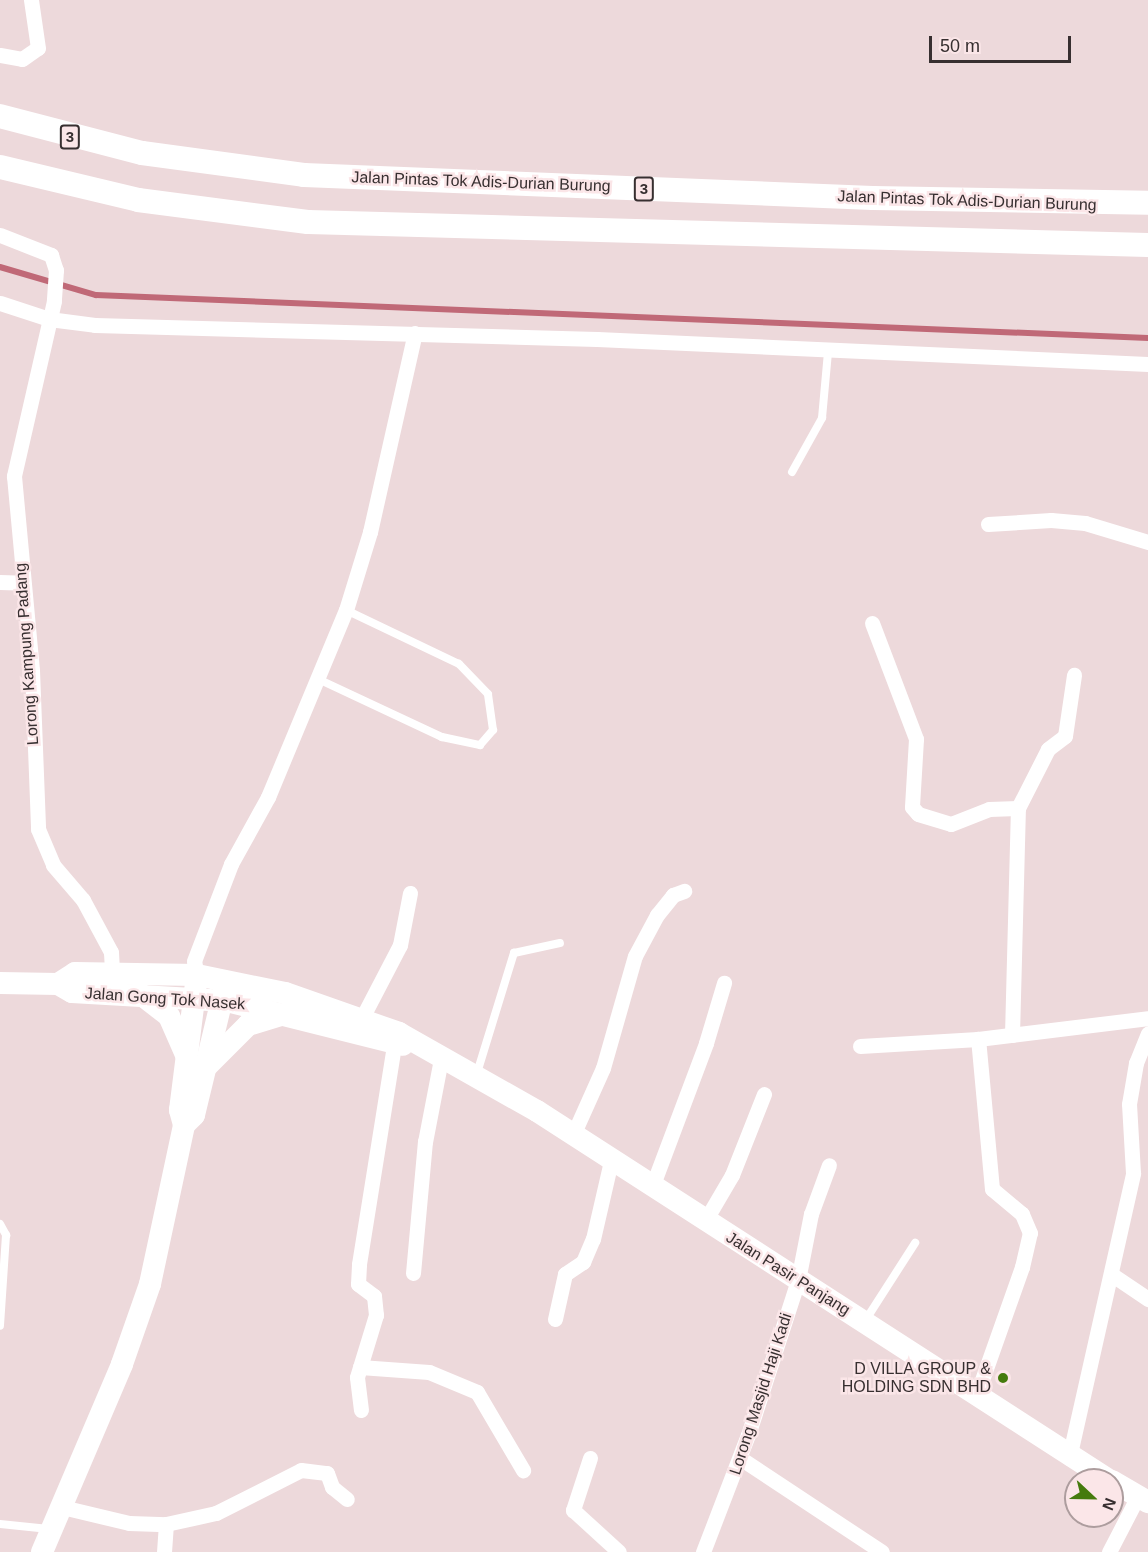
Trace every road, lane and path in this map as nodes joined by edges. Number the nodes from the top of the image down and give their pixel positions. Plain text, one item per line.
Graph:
1 (31, 0) edge
2 (0, 55) edge
3 (0, 116) edge
4 (0, 167) edge
5 (1148, 203) edge
6 (0, 235) edge
7 (1148, 245) edge
8 (0, 303) edge
9 (49, 319) junction
10 (415, 333) junction
11 (828, 352) junction
12 (1148, 364) edge
13 (792, 472) dead end
14 (988, 524) dead end
15 (1148, 542) edge
16 (0, 582) edge
17 (23, 583) junction
18 (346, 610) junction
19 (872, 623) dead end
20 (1074, 675) dead end
21 (318, 679) junction
22 (1018, 807) junction
23 (684, 891) dead end
24 (410, 893) dead end
25 (560, 943) dead end
26 (112, 972) junction
27 (723, 982) dead end
28 (0, 983) edge
29 (58, 984) junction
30 (196, 987) junction
31 (224, 990) junction
32 (142, 995) junction
33 (287, 1014) junction
34 (362, 1018) junction
35 (1148, 1018) edge
36 (1148, 1033) edge
37 (1012, 1035) junction
38 (978, 1039) junction
39 (404, 1045) junction
40 (861, 1046) dead end
41 (441, 1059) junction
42 (198, 1065) junction
43 (471, 1072) junction
44 (764, 1094) dead end
45 (573, 1135) junction
46 (611, 1161) junction
47 (829, 1165) dead end
48 (1141, 1175) edge
49 (652, 1187) junction
50 (705, 1221) junction
51 (0, 1224) edge
52 (915, 1243) dead end
53 (413, 1273) dead end
54 (1111, 1274) junction
55 (798, 1280) junction
56 (1148, 1299) edge
57 (555, 1319) dead end
58 (864, 1322) junction
59 (0, 1326) edge
60 (360, 1367) junction
61 (976, 1394) junction
62 (361, 1410) dead end
63 (590, 1458) dead end
64 (740, 1458) junction
65 (1069, 1458) junction
66 (1087, 1468) edge
67 (523, 1470) dead end
68 (1124, 1488) edge
69 (347, 1499) dead end
70 (1143, 1499) edge
71 (62, 1507) junction
72 (0, 1524) edge
73 (166, 1524) junction
74 (52, 1529) junction
75 (42, 1552) edge
76 (164, 1552) edge
77 (619, 1552) edge
78 (703, 1552) edge
79 (880, 1552) edge
80 (1109, 1552) edge

1 - 2 street
3 - 5 main road, Jalan Pintas Tok Adis-Durian Burung / 3
4 - 7 main road
6 - 9 street, Lorong Kampung Padang
8 - 9 street
9 - 10 street
9 - 17 street, Lorong Kampung Padang
10 - 11 street
10 - 18 street
11 - 12 street
11 - 13 lane
14 - 15 street
16 - 17 street
17 - 26 street, Lorong Kampung Padang
18 - 21 street
18 - 21 lane
19 - 22 street
20 - 22 street
21 - 30 street
22 - 37 street
23 - 45 street
24 - 34 street
25 - 43 lane
26 - 29 main road, Jalan Gong Tok Nasek
26 - 30 main road, Jalan Gong Tok Nasek
27 - 49 street
28 - 29 main road, Jalan Gong Tok Nasek
29 - 32 main road, Jalan Gong Tok Nasek
30 - 31 main road, Jalan Gong Tok Nasek
30 - 32 main road, Jalan Gong Tok Nasek
30 - 42 main road
31 - 33 main road, Jalan Gong Tok Nasek
31 - 34 main road, Jalan Gong Tok Nasek
31 - 42 main road
32 - 42 main road
33 - 39 main road, Jalan Gong Tok Nasek
33 - 42 main road
34 - 39 main road, Jalan Gong Tok Nasek
35 - 37 street
36 - 48 street
37 - 38 street
38 - 40 street
38 - 61 street
39 - 41 main road, Jalan Gong Tok Nasek
39 - 60 street
41 - 43 main road, Jalan Gong Tok Nasek
41 - 53 street
42 - 71 main road
43 - 45 main road, Jalan Pasir Panjang
44 - 50 street
45 - 46 main road, Jalan Pasir Panjang
46 - 49 main road, Jalan Pasir Panjang
46 - 57 street
47 - 55 street, Lorong Masjid Haji Kadi
48 - 54 street
49 - 50 main road, Jalan Pasir Panjang
50 - 55 main road, Jalan Pasir Panjang
51 - 59 lane
52 - 58 lane
54 - 56 street
54 - 65 street
55 - 58 main road, Jalan Pasir Panjang
55 - 64 street, Lorong Masjid Haji Kadi
58 - 61 main road, Jalan Pasir Panjang
60 - 62 street
60 - 67 street
61 - 65 main road, Jalan Pasir Panjang
63 - 77 street
64 - 78 street, Lorong Masjid Haji Kadi
64 - 79 street
65 - 66 main road, Jalan Pasir Panjang
68 - 70 main road, Jalan Pasir Panjang
69 - 73 street
70 - 80 street
71 - 73 street
71 - 74 main road
72 - 74 lane
73 - 76 street
74 - 75 main road

